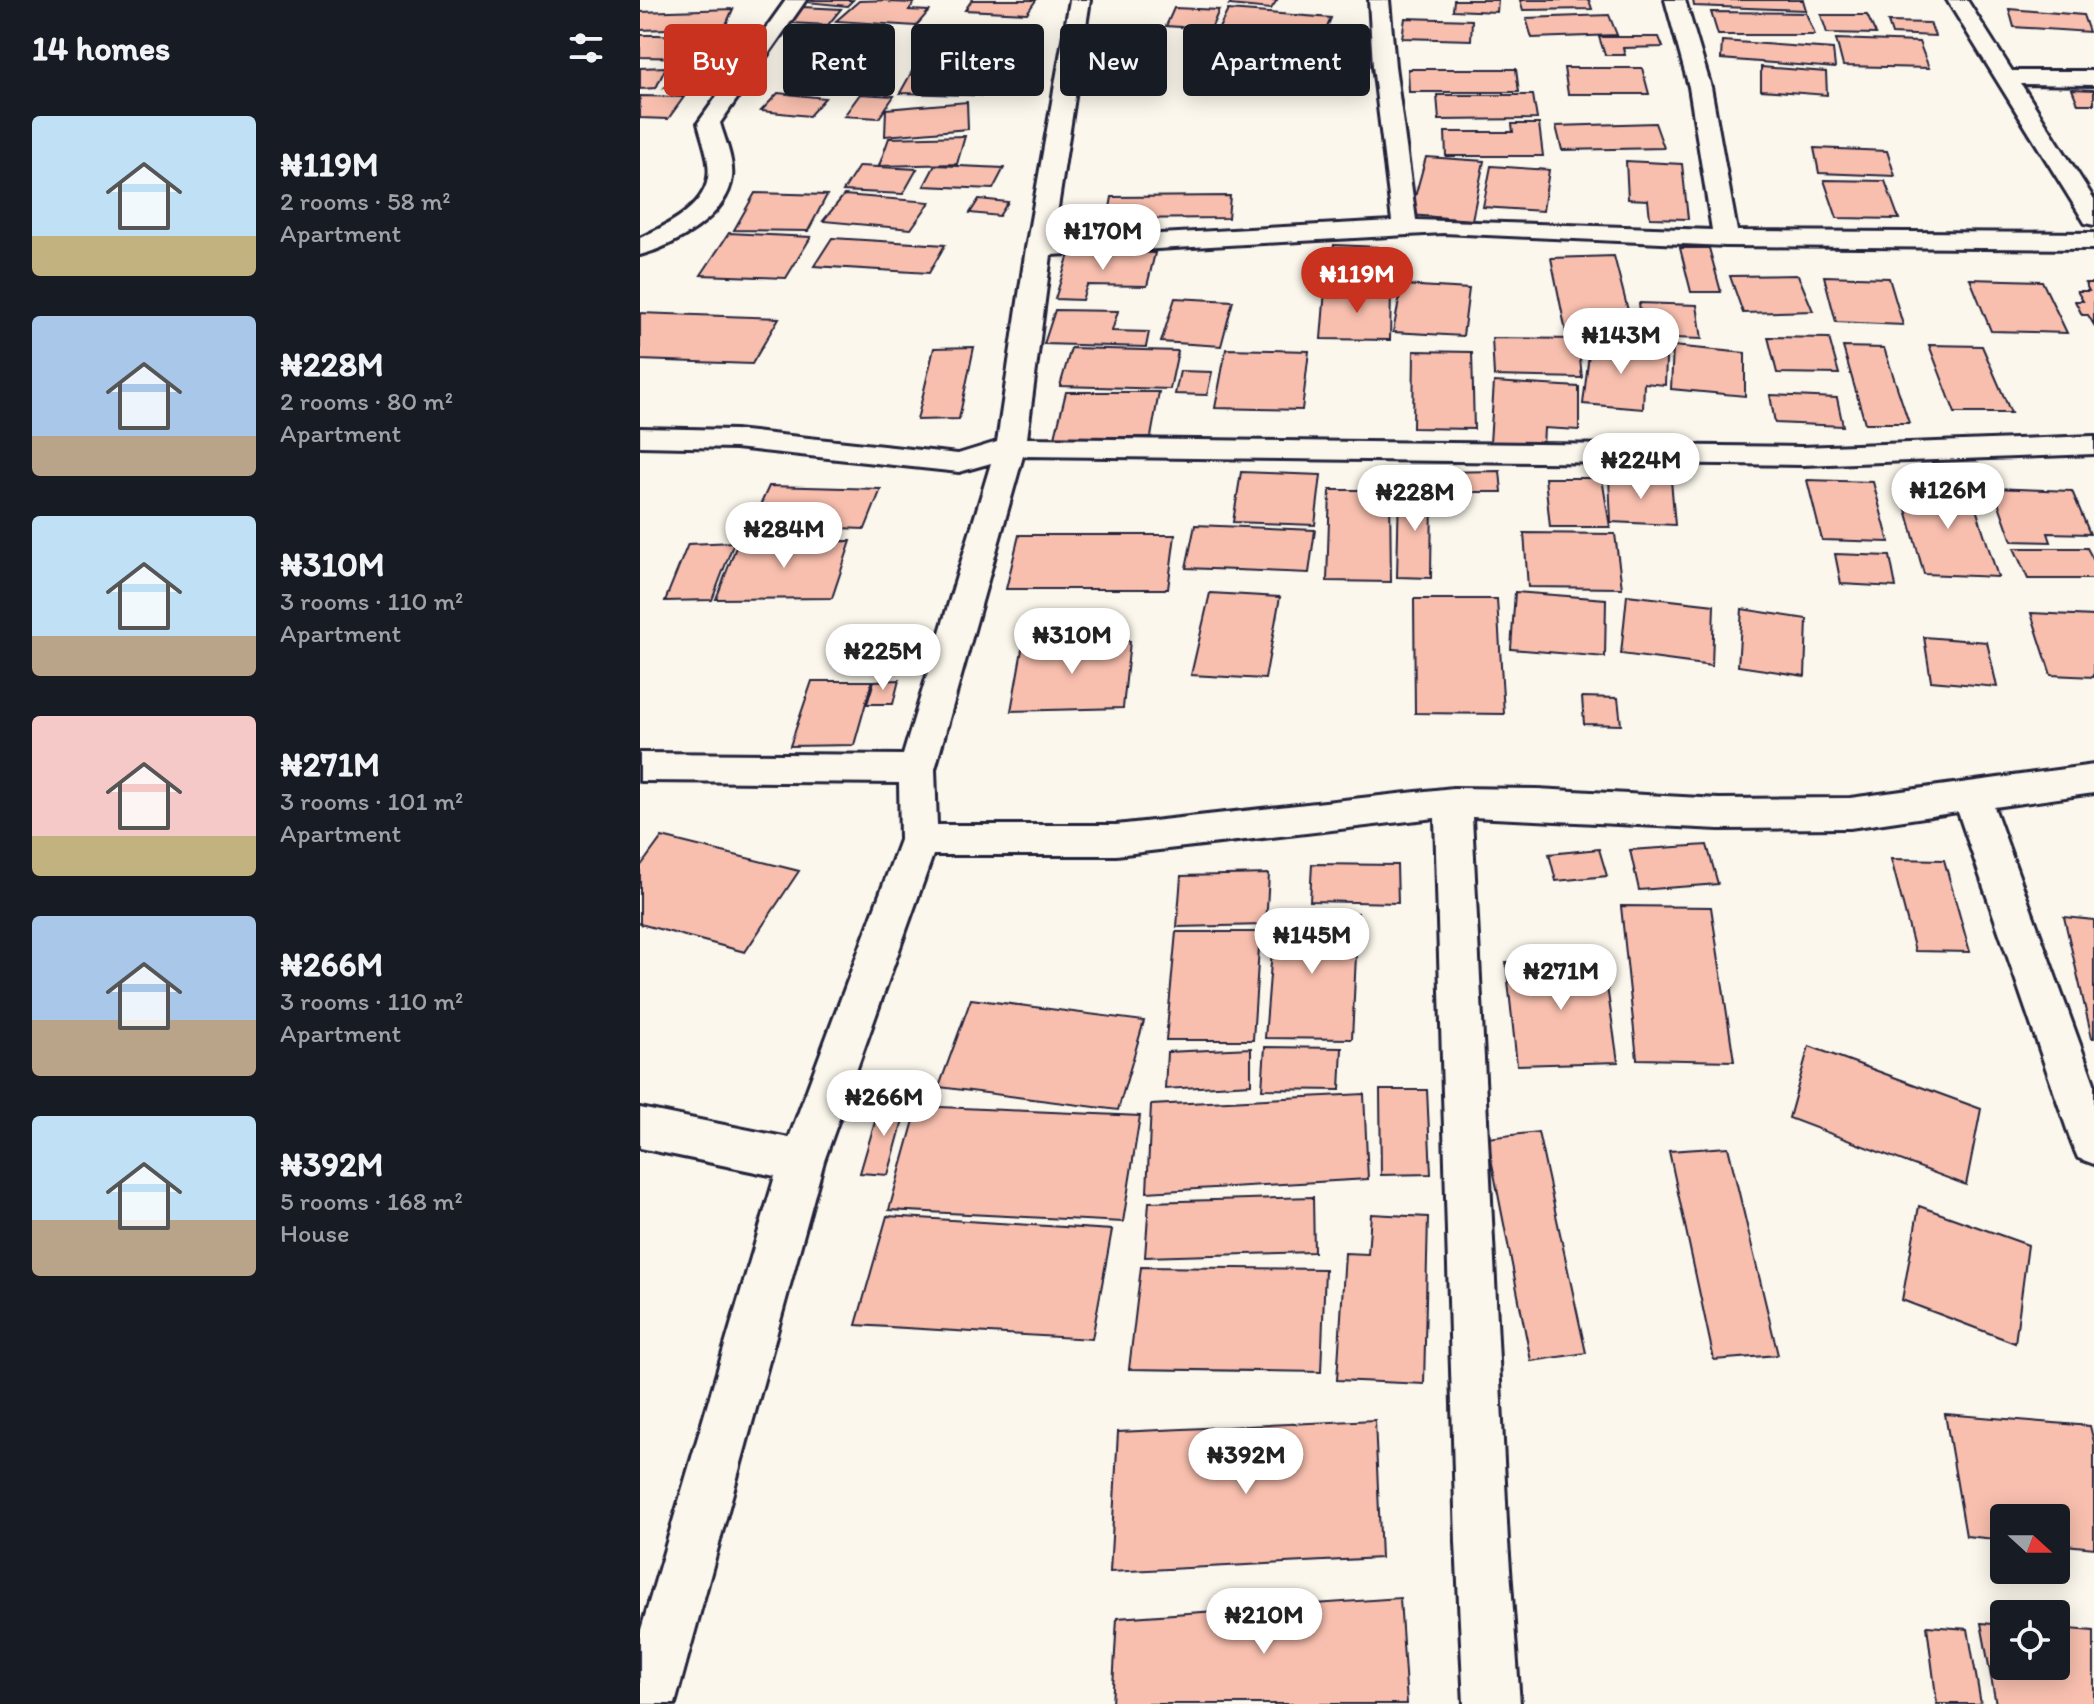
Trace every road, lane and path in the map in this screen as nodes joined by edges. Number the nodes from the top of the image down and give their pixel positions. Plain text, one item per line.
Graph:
1 (796, 0) edge
2 (1080, 0) edge
3 (1379, 0) edge
4 (1675, 0) edge
5 (1957, 0) edge
6 (2003, 77) junction
7 (2094, 78) edge
8 (2094, 218) edge
9 (1405, 228) junction
10 (1726, 238) junction
11 (2094, 241) edge
12 (640, 247) edge
13 (1039, 248) junction
14 (640, 437) edge
15 (2094, 445) edge
16 (1011, 447) junction
17 (640, 767) edge
18 (917, 769) junction
19 (2094, 779) edge
20 (1971, 795) junction
21 (1453, 802) junction
22 (919, 840) junction
23 (640, 1128) edge
24 (2094, 1144) edge
25 (802, 1161) junction
26 (647, 1704) edge
27 (1492, 1704) edge

1 - 12 street
2 - 13 street
3 - 9 street
4 - 10 street
5 - 6 street
6 - 7 street
6 - 8 street
9 - 10 street
9 - 13 street
10 - 11 street
13 - 16 street
14 - 16 street
15 - 16 street
16 - 18 street
17 - 18 street
18 - 22 street
19 - 20 street
20 - 21 street
20 - 24 street
21 - 22 street
21 - 27 street
22 - 25 street
23 - 25 street
25 - 26 street

